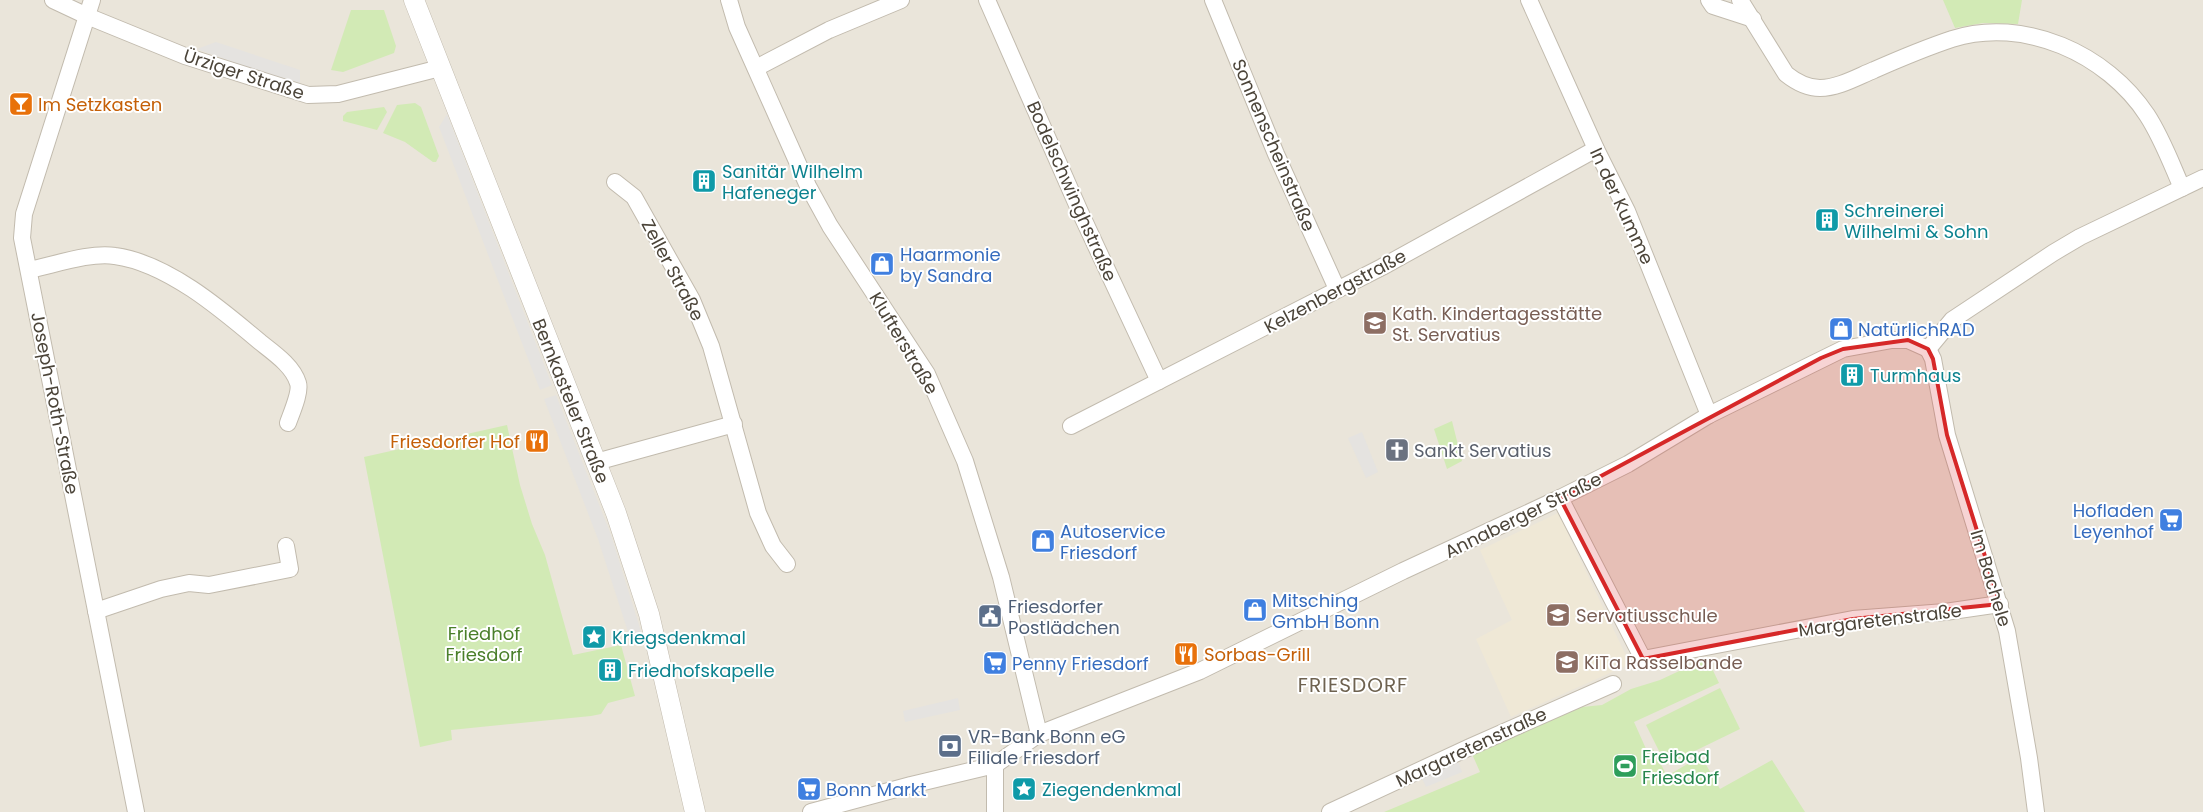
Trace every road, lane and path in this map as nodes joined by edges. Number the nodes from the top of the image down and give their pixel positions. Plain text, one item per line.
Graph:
1 (54, 0) edge
2 (414, 0) edge
3 (729, 0) edge
4 (901, 0) edge
5 (987, 0) edge
6 (1213, 0) edge
7 (1529, 0) edge
8 (1708, 0) edge
9 (1740, 0) edge
10 (89, 8) edge
11 (1753, 19) junction
12 (440, 68) junction
13 (756, 68) junction
14 (1596, 149) junction
15 (2203, 178) edge
16 (615, 182) dead end
17 (2182, 188) junction
18 (29, 270) junction
19 (1337, 289) junction
20 (1928, 349) junction
21 (1159, 381) junction
22 (1709, 415) junction
23 (288, 423) dead end
24 (734, 424) junction
25 (1071, 426) dead end
26 (596, 462) junction
27 (1560, 498) junction
28 (286, 546) dead end
29 (787, 564) dead end
30 (2000, 604) junction
31 (96, 611) junction
32 (1612, 684) dead end
33 (1039, 734) junction
34 (995, 765) junction
35 (136, 812) edge
36 (695, 812) edge
37 (811, 812) edge
38 (995, 812) edge
39 (1330, 812) edge
40 (2036, 812) edge

1 - 10 street, Ürziger Straße
2 - 12 street, Bernkasteler Straße
3 - 13 street, Klufterstraße
4 - 13 street
5 - 21 street, Bodelschwinghstraße
6 - 19 street, Sonnenscheinstraße
7 - 14 street, In der Kumme
8 - 11 street
9 - 11 street
10 - 12 street, Ürziger Straße
10 - 18 street, Joseph-Roth-Straße
11 - 17 street
12 - 26 street, Bernkasteler Straße
13 - 33 street, Klufterstraße
14 - 19 street, Kelzenbergstraße
14 - 22 street, In der Kumme
15 - 17 street
16 - 24 street, Zeller Straße
17 - 20 street
18 - 23 street
18 - 31 street, Joseph-Roth-Straße
19 - 21 street, Kelzenbergstraße
20 - 22 street, Annaberger Straße
20 - 30 street, Im Bachele
21 - 25 street, Kelzenbergstraße
22 - 27 street, Annaberger Straße
24 - 26 street
24 - 29 street, Zeller Straße
26 - 36 street, Bernkasteler Straße
27 - 30 street, Margaretenstraße
27 - 33 street, Annaberger Straße
28 - 31 street
30 - 40 street, Im Bachele
31 - 35 street, Joseph-Roth-Straße
32 - 39 street, Margaretenstraße
33 - 34 street, Annaberger Straße
34 - 37 street, Annaberger Straße
34 - 38 street

